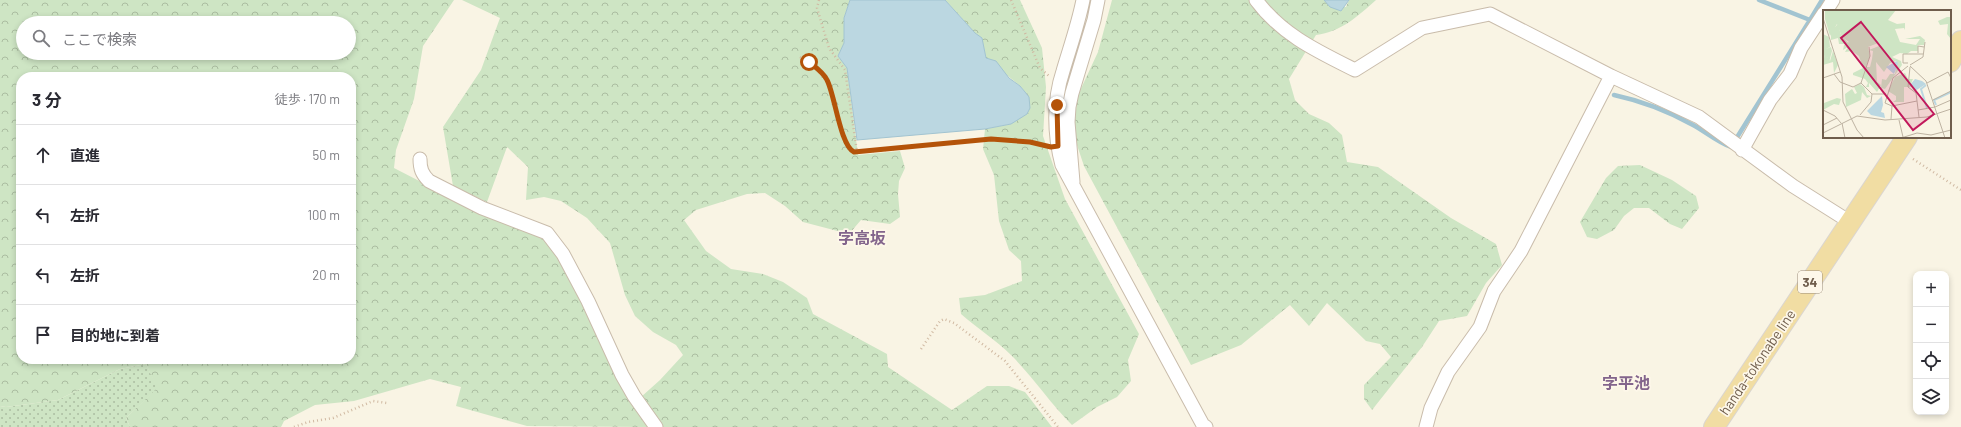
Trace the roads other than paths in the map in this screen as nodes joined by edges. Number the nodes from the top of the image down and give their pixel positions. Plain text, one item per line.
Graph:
1 (1256, 0) edge
2 (1833, 0) edge
3 (1082, 2) edge
4 (1097, 4) edge
5 (1826, 10) edge
6 (1823, 15) edge
7 (1961, 41) edge
8 (1068, 56) junction
9 (1951, 60) edge
10 (1083, 61) junction
11 (1611, 76) junction
12 (1903, 143) edge
13 (1742, 150) junction
14 (420, 159) dead end
15 (1073, 184) junction
16 (1850, 222) junction
17 (1201, 426) edge
18 (656, 427) edge
19 (1426, 427) edge
20 (1714, 427) edge

1 - 11 street
2 - 5 street
3 - 4 street
3 - 8 street
4 - 10 street
6 - 13 street
7 - 9 main road
8 - 10 street
8 - 15 street
10 - 15 street
11 - 13 street
11 - 19 street
12 - 16 main road, handa-tokonabe line / 34
13 - 16 street
14 - 18 street
15 - 17 street
16 - 20 main road, handa-tokonabe line / 34

